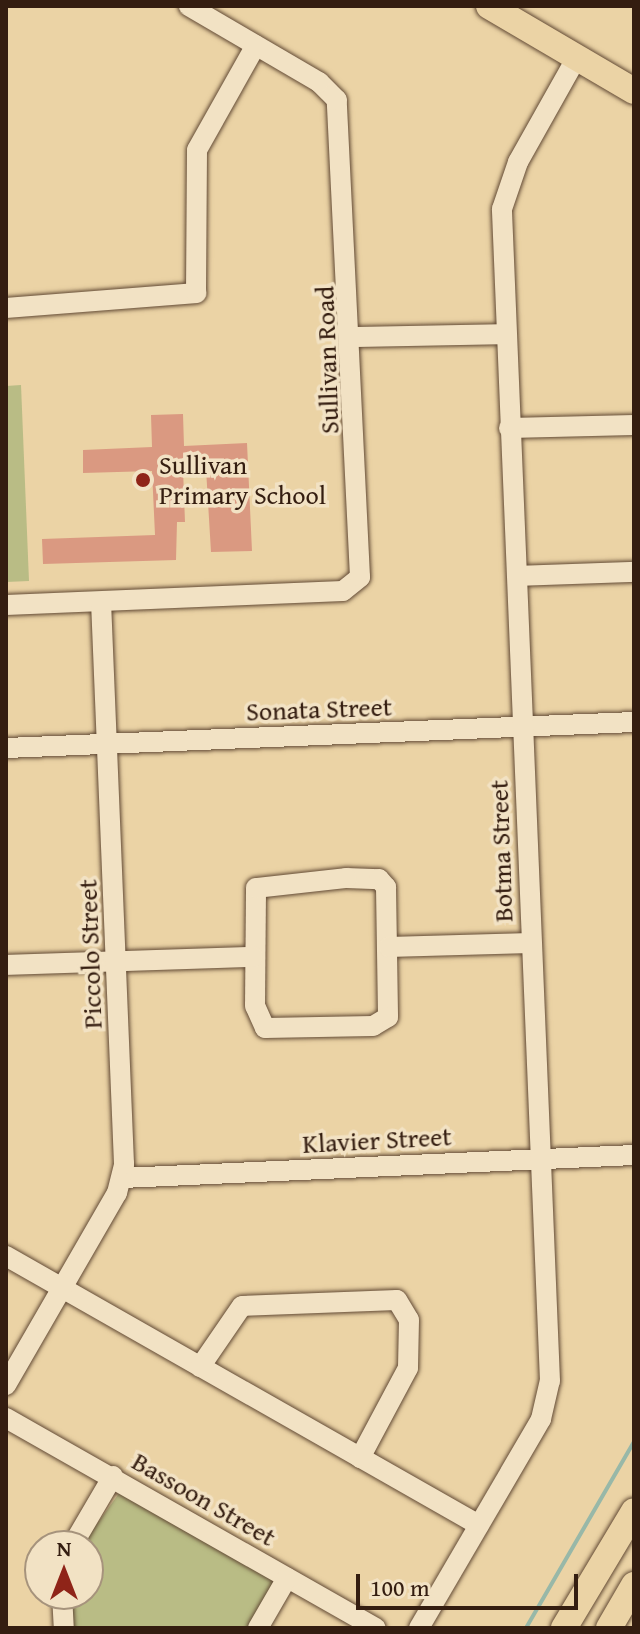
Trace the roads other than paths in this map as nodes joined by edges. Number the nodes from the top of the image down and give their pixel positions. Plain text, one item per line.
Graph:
1 (189, 6) edge
2 (489, 6) edge
3 (256, 45) junction
4 (577, 57) junction
5 (628, 88) edge
6 (6, 308) edge
7 (503, 334) junction
8 (353, 337) junction
9 (634, 425) edge
10 (509, 428) junction
11 (634, 572) edge
12 (518, 576) junction
13 (101, 602) junction
14 (6, 605) edge
15 (634, 722) edge
16 (523, 727) junction
17 (107, 744) junction
18 (6, 748) edge
19 (530, 943) junction
20 (389, 947) junction
21 (253, 957) junction
22 (116, 961) junction
23 (6, 965) edge
24 (634, 1155) edge
25 (542, 1159) junction
26 (122, 1178) junction
27 (6, 1256) edge
28 (60, 1287) junction
29 (200, 1367) junction
30 (6, 1385) edge
31 (6, 1418) edge
32 (360, 1458) junction
33 (113, 1476) junction
34 (634, 1511) edge
35 (479, 1525) junction
36 (81, 1530) edge
37 (287, 1578) junction
38 (634, 1585) edge
39 (258, 1628) edge
40 (375, 1628) edge
41 (419, 1628) edge
42 (564, 1628) edge
43 (609, 1628) edge

1 - 3 street, Sullivan Road
2 - 4 main road
3 - 6 street
3 - 8 street, Sullivan Road
4 - 5 main road
4 - 7 street, Botma Street
7 - 8 street
7 - 10 street, Botma Street
8 - 13 street, Sullivan Road
9 - 10 street
10 - 12 street, Botma Street
11 - 12 street
12 - 16 street, Botma Street
13 - 14 street, Sullivan Road
13 - 17 street, Piccolo Street
15 - 16 street, Sonata Street
16 - 17 street, Sonata Street
16 - 19 street, Botma Street
17 - 18 street, Sonata Street
17 - 22 street, Piccolo Street
19 - 20 street
19 - 25 street, Botma Street
20 - 21 street
20 - 21 street
21 - 22 street
22 - 23 street
22 - 26 street, Piccolo Street
24 - 25 street, Klavier Street
25 - 26 street, Klavier Street
25 - 35 street, Botma Street
26 - 28 street
27 - 28 street
28 - 29 street
28 - 30 street
29 - 32 street
29 - 32 street
31 - 33 street, Bassoon Street
32 - 35 street
33 - 36 street
33 - 37 street, Bassoon Street
34 - 42 main road
35 - 41 street, Botma Street
37 - 39 street
37 - 40 street, Bassoon Street
38 - 43 main road

